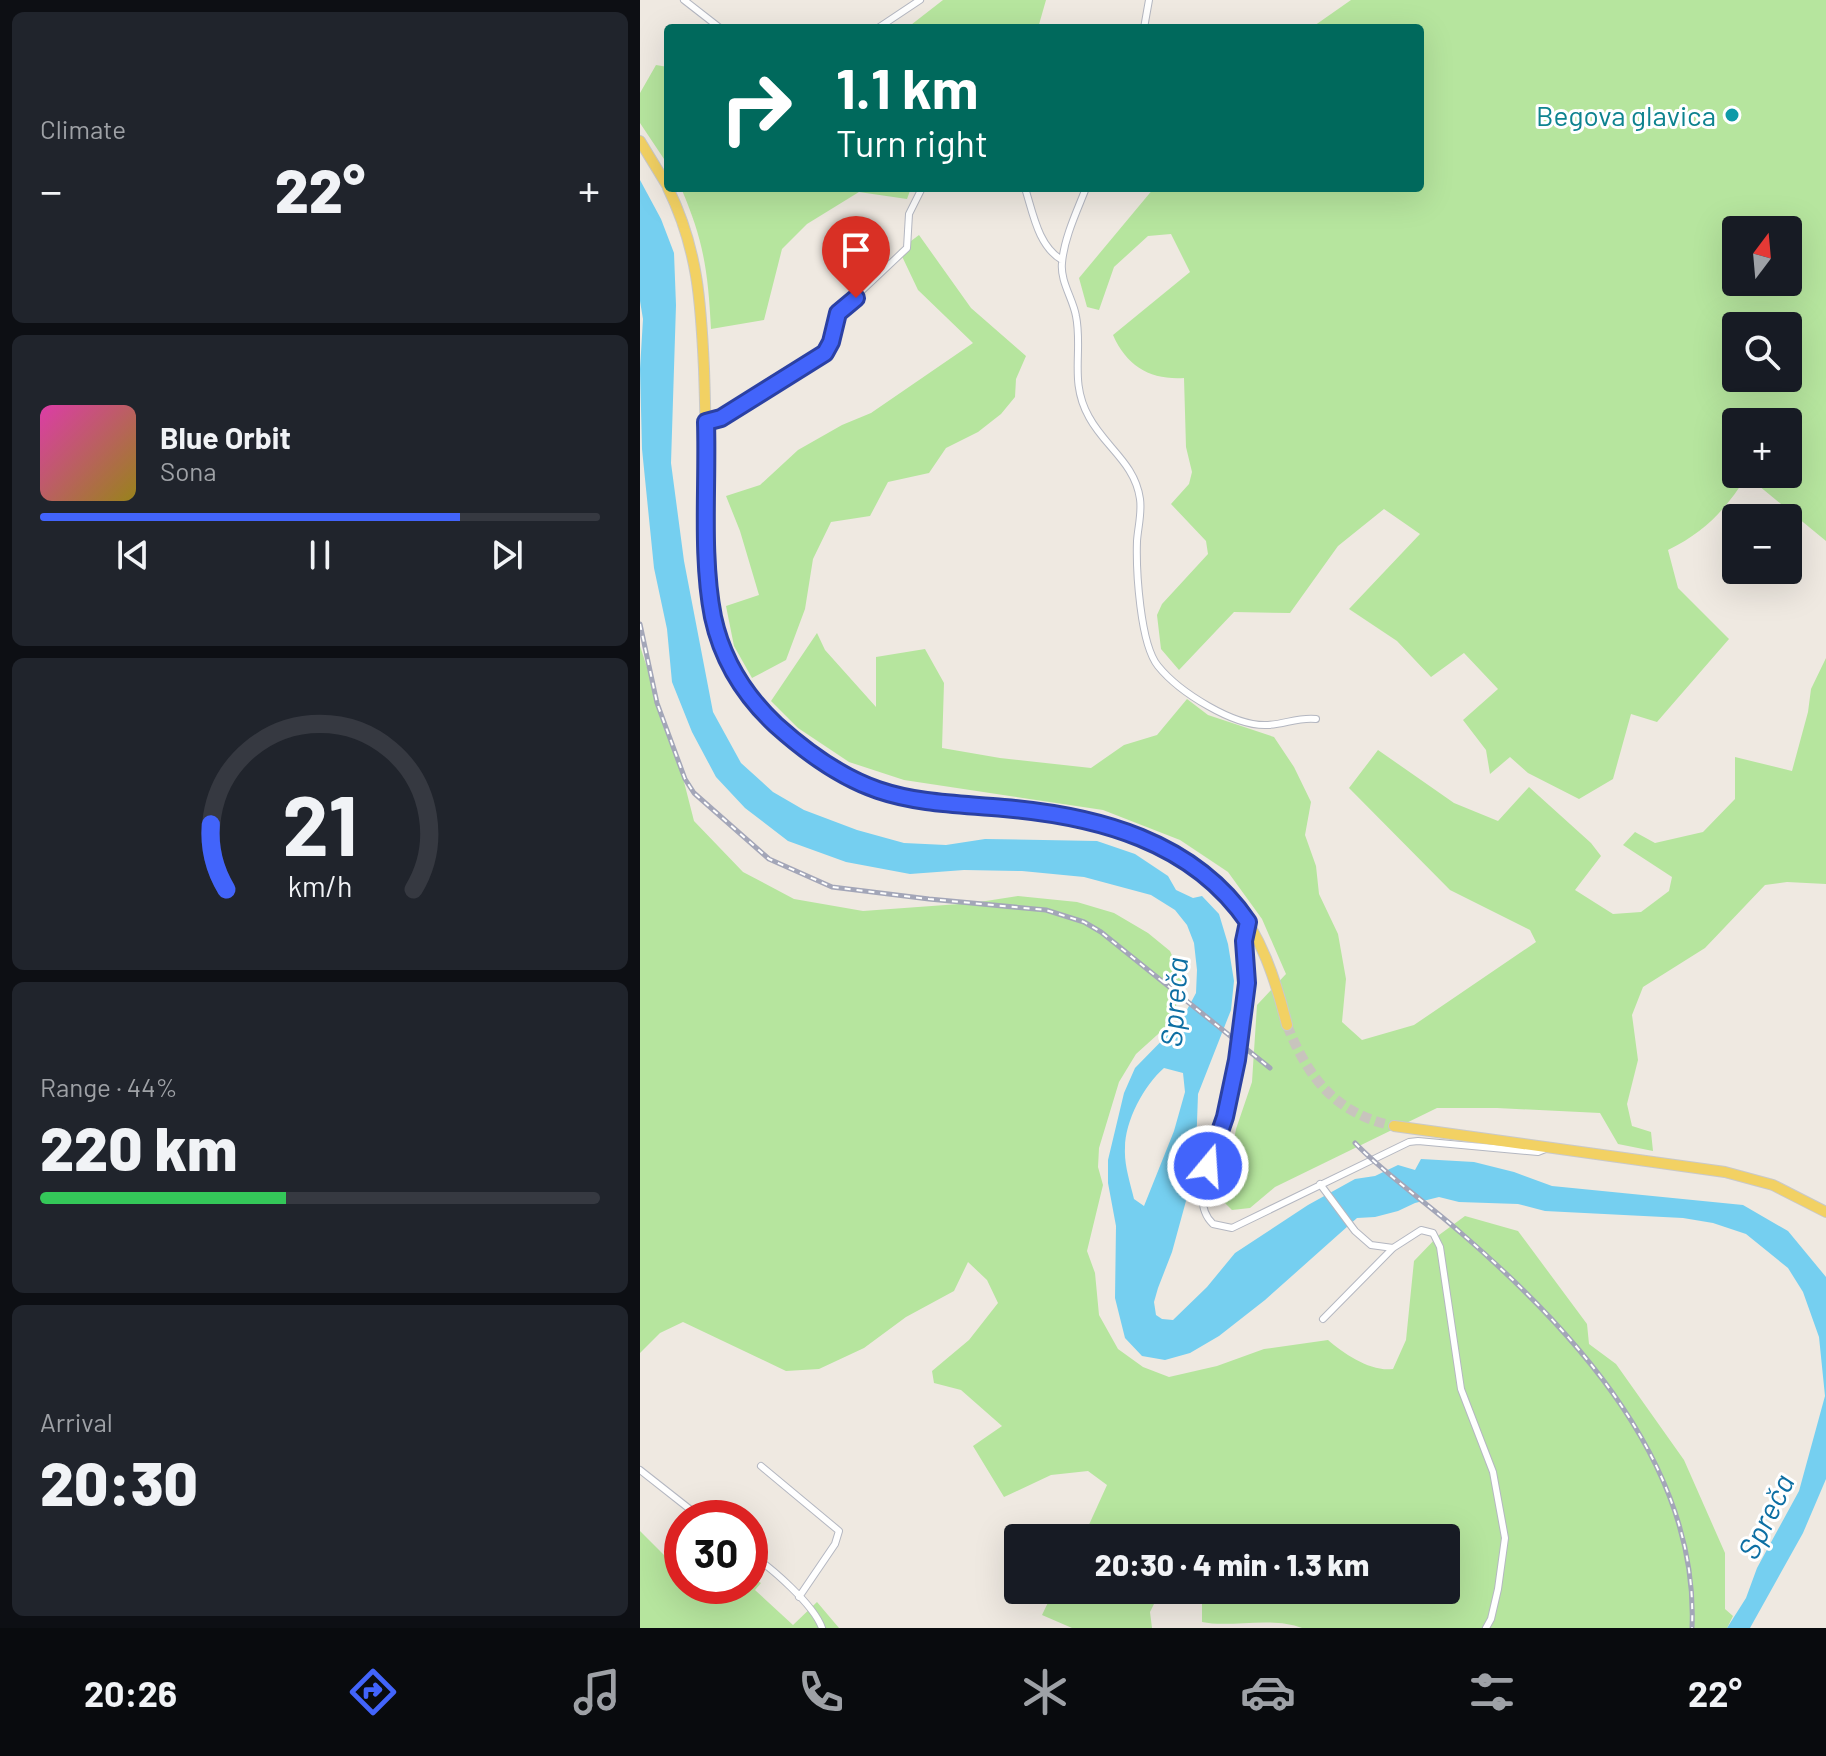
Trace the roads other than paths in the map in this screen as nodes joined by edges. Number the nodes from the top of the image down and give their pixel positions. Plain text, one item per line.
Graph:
1 (684, 0) edge
2 (920, 0) edge
3 (1149, 0) edge
4 (715, 24) edge
5 (884, 24) edge
6 (1145, 24) edge
7 (640, 141) edge
8 (664, 181) edge
9 (670, 192) edge
10 (920, 192) edge
11 (1026, 192) edge
12 (1085, 192) edge
13 (1062, 260) junction
14 (706, 422) junction
15 (1316, 719) dead end
16 (1248, 922) junction
17 (1287, 1025) tunnel mouth
18 (1394, 1126) tunnel mouth
19 (1549, 1147) junction
20 (1321, 1187) junction
21 (1826, 1212) edge
22 (1393, 1248) junction
23 (1323, 1319) dead end
24 (761, 1466) dead end
25 (640, 1470) edge
26 (678, 1500) edge
27 (768, 1568) edge
28 (799, 1597) junction
29 (822, 1628) edge
30 (1486, 1628) edge

1 - 4 street
2 - 5 street
3 - 6 street
7 - 8 main road
9 - 14 main road
10 - 14 street
11 - 13 street
12 - 13 street
13 - 15 street
14 - 16 main road
16 - 17 main road
16 - 20 street
18 - 19 main road
19 - 20 street
19 - 21 main road
20 - 22 street
22 - 23 street
22 - 30 street
24 - 28 street
25 - 26 street
27 - 28 street
28 - 29 street

